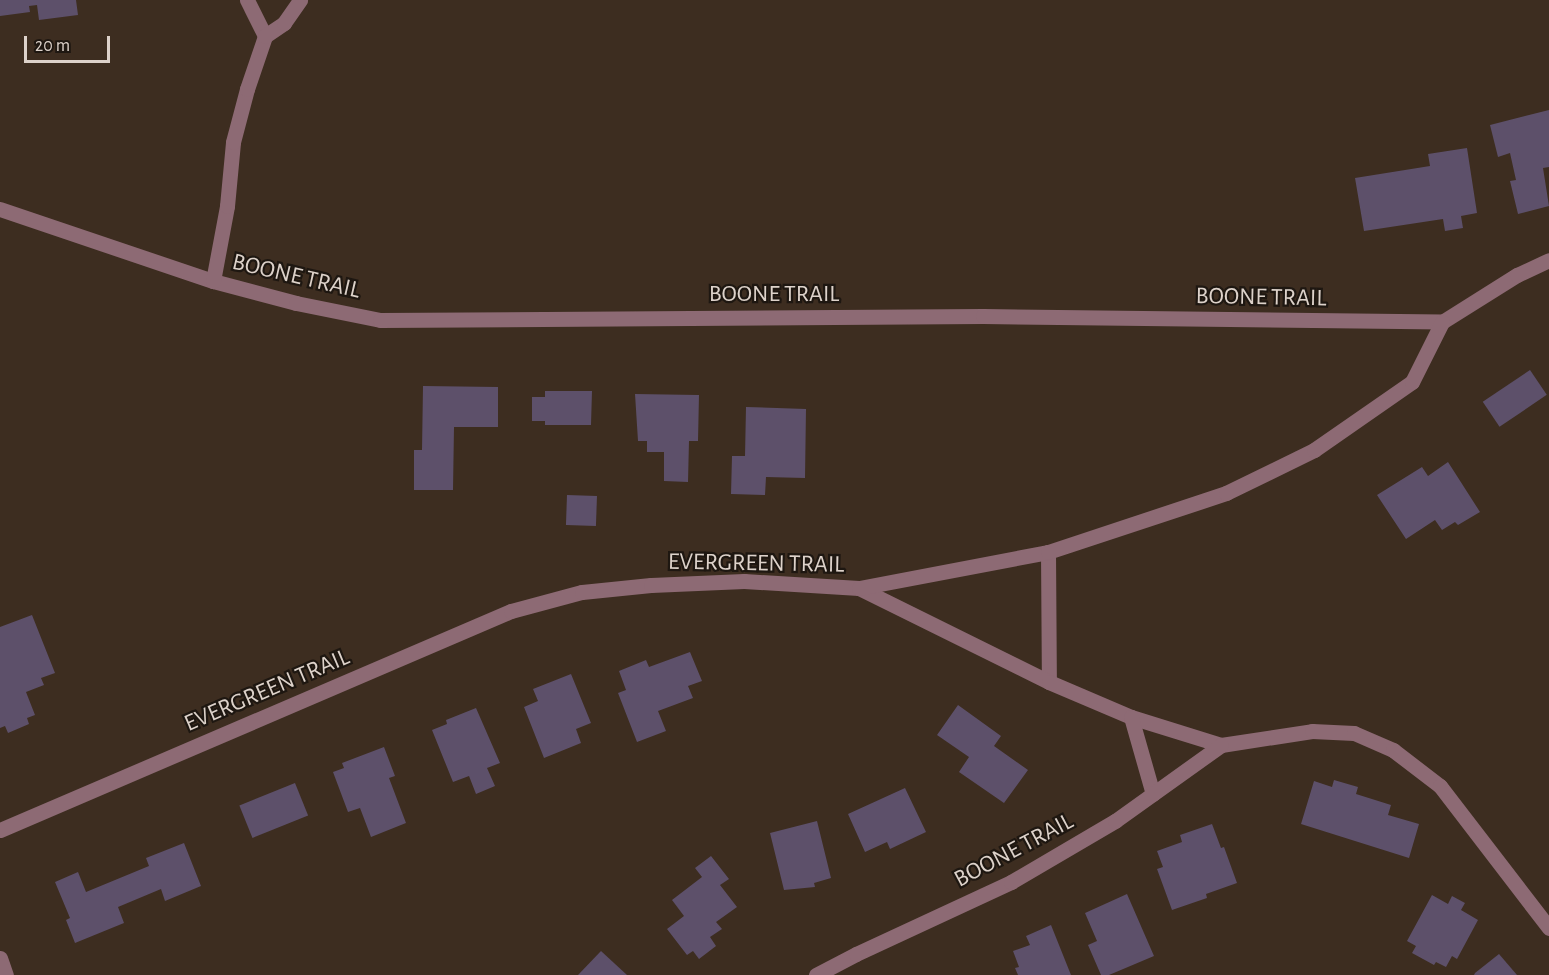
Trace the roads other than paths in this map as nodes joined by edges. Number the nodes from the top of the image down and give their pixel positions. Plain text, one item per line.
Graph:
1 (247, 0) edge
2 (300, 0) edge
3 (265, 36) junction
4 (0, 208) edge
5 (1549, 260) edge
6 (213, 281) junction
7 (1442, 322) junction
8 (1048, 552) junction
9 (859, 588) junction
10 (1050, 682) junction
11 (1131, 717) junction
12 (1221, 745) junction
13 (1153, 794) junction
14 (0, 830) edge
15 (1549, 928) edge
16 (0, 958) edge
17 (6, 975) edge
18 (816, 975) edge

1 - 3 street
2 - 3 street
3 - 6 street
4 - 6 street, BOONE TRAIL
5 - 7 street
6 - 7 street, BOONE TRAIL
7 - 8 street, EVERGREEN TRAIL
8 - 9 street, EVERGREEN TRAIL
8 - 10 street
9 - 10 street, BOONE TRAIL
9 - 14 street, EVERGREEN TRAIL
10 - 11 street, BOONE TRAIL
11 - 12 street, BOONE TRAIL
11 - 13 street
12 - 13 street, BOONE TRAIL
12 - 15 street, BOONE TRAIL
13 - 18 street, BOONE TRAIL
16 - 17 street

